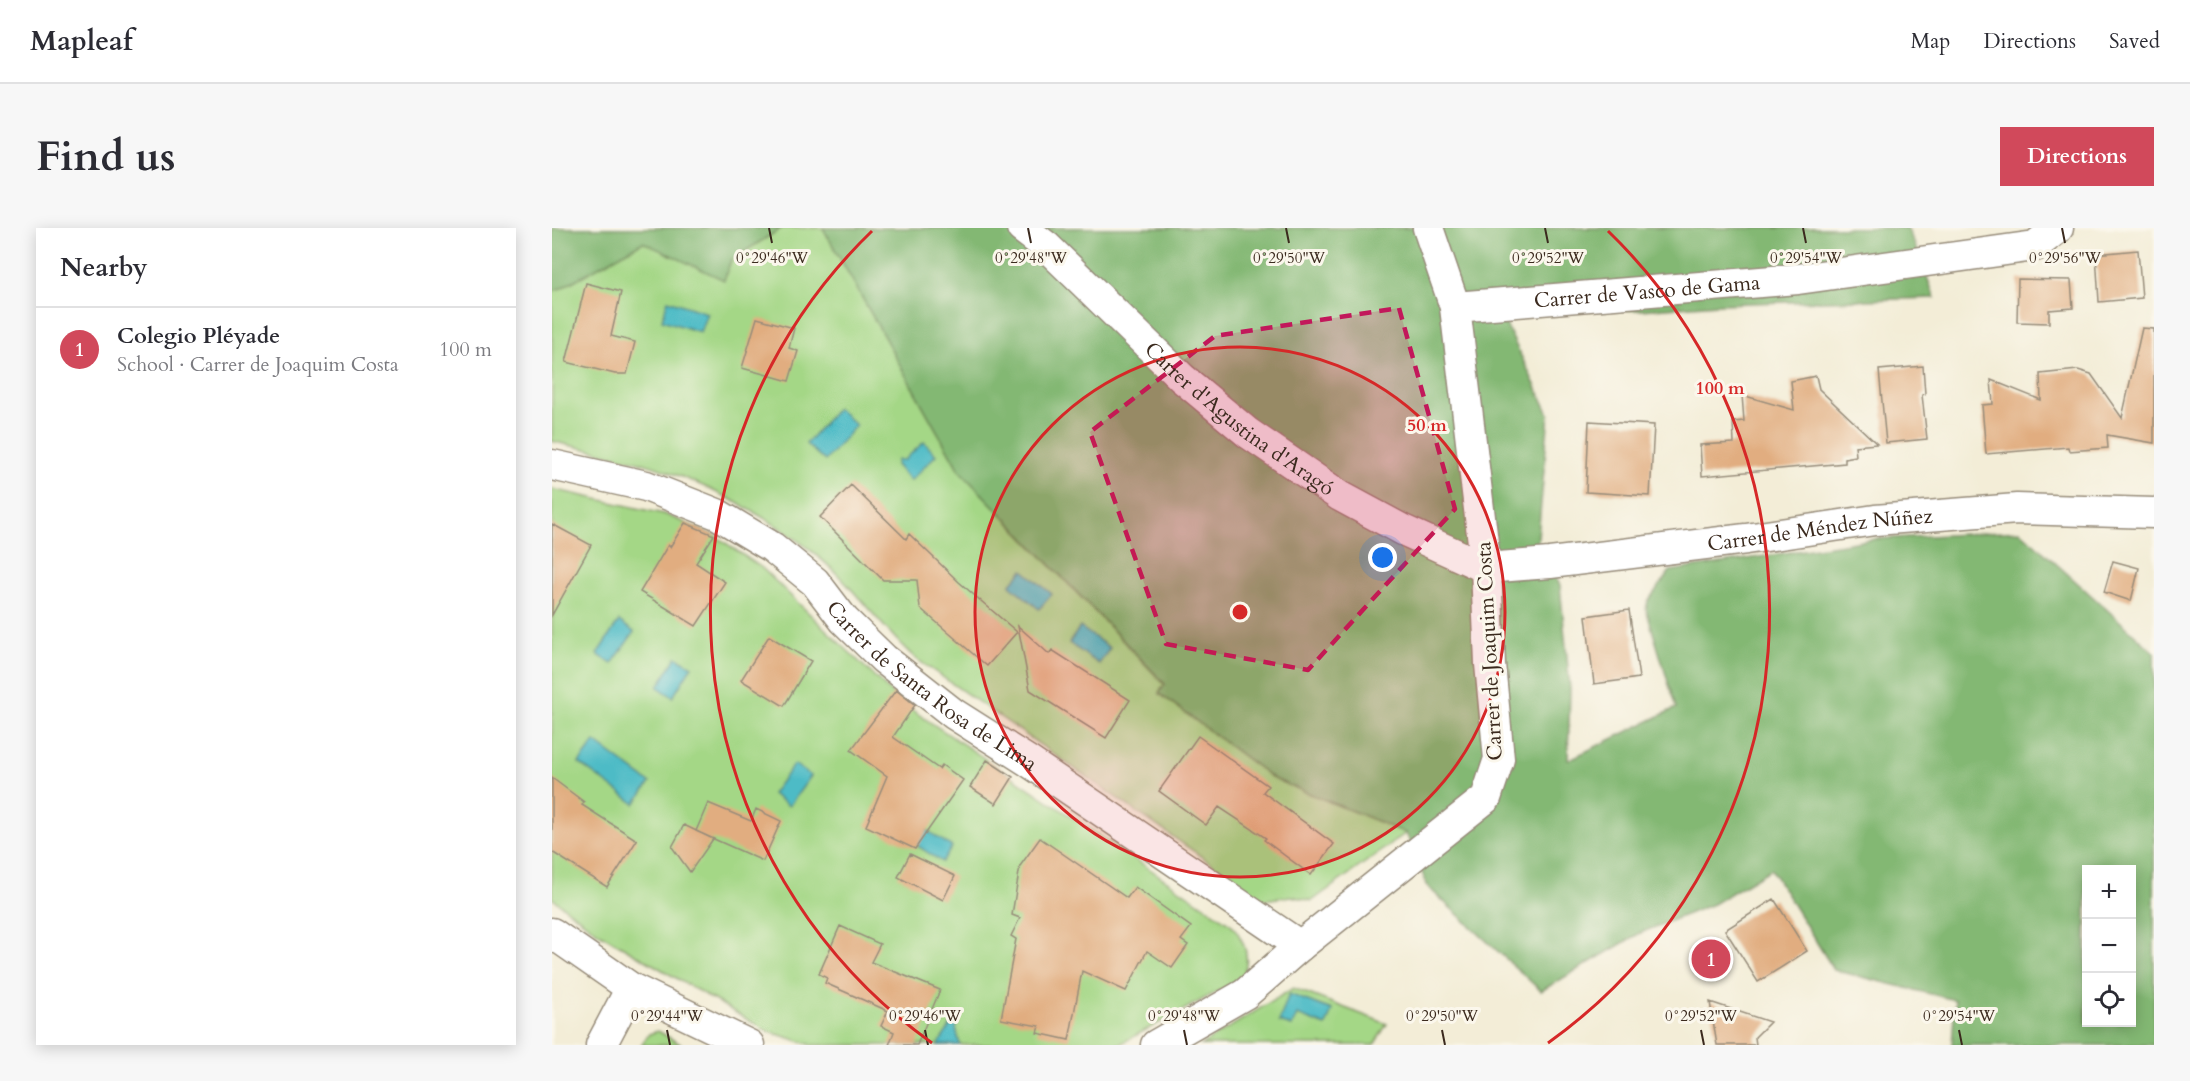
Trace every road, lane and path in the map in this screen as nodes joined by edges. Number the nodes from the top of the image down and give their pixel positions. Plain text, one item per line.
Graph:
1 (1022, 228) edge
2 (1428, 228) edge
3 (2058, 228) edge
4 (1455, 307) junction
5 (552, 465) edge
6 (2154, 513) edge
7 (1486, 567) junction
8 (552, 933) edge
9 (1300, 946) junction
10 (631, 988) junction
11 (601, 1045) edge
12 (749, 1045) edge
13 (1156, 1045) edge

1 - 7 street, Carrer d'Agustina d'Aragó
2 - 4 street
3 - 4 street, Carrer de Vasco de Gama
4 - 7 street, Carrer de Joaquim Costa
5 - 9 street, Carrer de Santa Rosa de Lima
6 - 7 street, Carrer de Méndez Núñez
7 - 9 street, Carrer de Joaquim Costa
8 - 10 street
9 - 13 street, Carrer de Joaquim Costa
10 - 11 street
10 - 12 street

